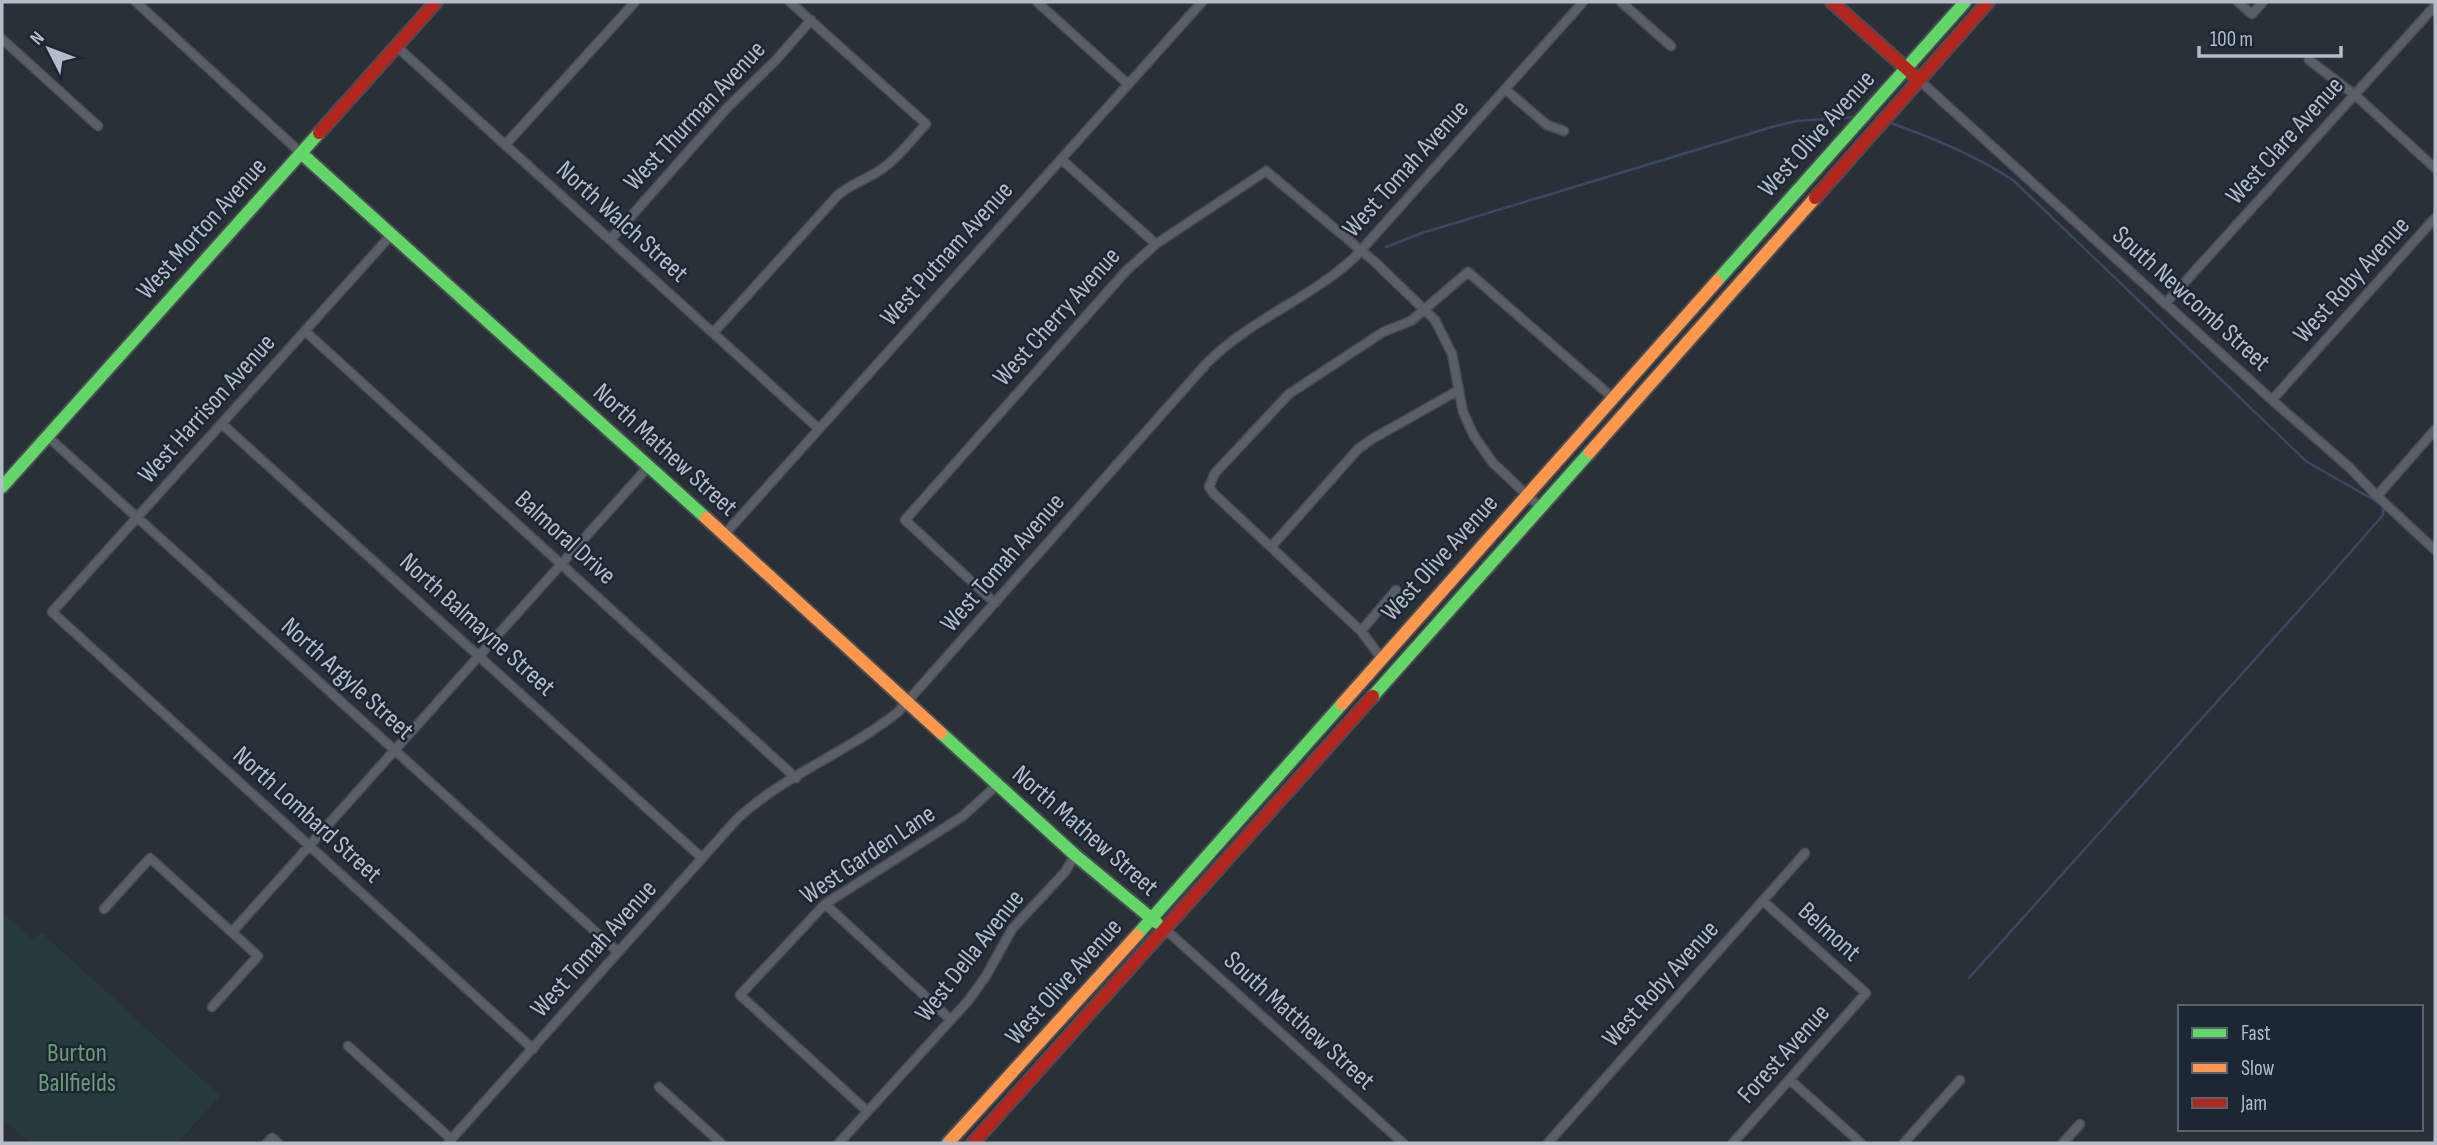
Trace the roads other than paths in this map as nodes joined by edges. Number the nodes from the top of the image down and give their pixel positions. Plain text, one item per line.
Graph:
1 (136, 2) edge
2 (436, 2) edge
3 (635, 2) edge
4 (790, 2) edge
5 (1037, 2) edge
6 (1202, 2) edge
7 (1583, 2) edge
8 (1621, 2) edge
9 (1832, 2) edge
10 (1965, 2) edge
11 (1988, 2) edge
12 (2238, 2) edge
13 (2263, 2) edge
14 (2435, 6) edge
15 (811, 20) junction
16 (2, 38) edge
17 (396, 46) junction
18 (1671, 46) dead end
19 (2309, 60) dead end
20 (1905, 69) junction
21 (1919, 80) junction
22 (1128, 84) junction
23 (1505, 89) junction
24 (2355, 95) junction
25 (98, 125) dead end
26 (1564, 131) dead end
27 (505, 145) junction
28 (301, 153) junction
29 (1061, 159) junction
30 (2435, 168) edge
31 (2435, 218) edge
32 (392, 234) junction
33 (610, 240) junction
34 (1156, 244) junction
35 (1361, 251) junction
36 (2165, 304) junction
37 (1425, 310) junction
38 (305, 331) junction
39 (713, 334) junction
40 (1459, 390) junction
41 (1613, 398) junction
42 (2272, 400) junction
43 (222, 424) junction
44 (819, 429) junction
45 (2435, 430) edge
46 (47, 436) junction
47 (649, 466) junction
48 (2, 487) edge
49 (1527, 495) junction
50 (2377, 496) junction
51 (1541, 508) junction
52 (137, 517) junction
53 (724, 535) junction
54 (1271, 547) junction
55 (2435, 550) edge
56 (562, 564) junction
57 (1396, 590) dead end
58 (995, 603) junction
59 (52, 612) joint
60 (1361, 631) junction
61 (479, 655) junction
62 (1382, 659) junction
63 (908, 702) junction
64 (394, 750) junction
65 (796, 778) junction
66 (997, 785) junction
67 (309, 845) junction
68 (1805, 853) dead end
69 (1075, 855) junction
70 (702, 858) junction
71 (1763, 901) junction
72 (825, 904) junction
73 (104, 909) dead end
74 (1152, 919) junction
75 (1166, 930) junction
76 (232, 932) junction
77 (618, 953) junction
78 (1866, 993) joint
79 (212, 1007) dead end
80 (951, 1020) junction
81 (348, 1046) dead end
82 (533, 1049) junction
83 (1790, 1080) junction
84 (1960, 1080) dead end
85 (659, 1087) dead end
86 (867, 1111) junction
87 (2080, 1125) dead end
88 (450, 1141) edge
89 (1400, 1142) edge
90 (721, 1143) edge
91 (839, 1143) edge
92 (948, 1143) edge
93 (974, 1143) edge
94 (1548, 1143) edge
95 (1733, 1143) edge
96 (1861, 1143) edge
97 (1904, 1143) edge
98 (2063, 1143) edge

1 - 28 street, North Mathew Street
2 - 17 main road, West Morton Avenue
3 - 27 street
4 - 15 street
5 - 22 street
6 - 22 street, West Putnam Avenue
7 - 23 street, West Tomah Avenue
8 - 18 street
9 - 20 main road
10 - 20 main road, West Olive Avenue
11 - 21 main road, West Olive Avenue
12 - 13 street
14 - 24 street, West Clare Avenue
15 - 33 street, West Thurman Avenue
15 - 39 street
16 - 25 street
17 - 27 street, North Walch Street
17 - 28 main road, West Morton Avenue
19 - 24 street
20 - 21 main road
20 - 41 main road, West Olive Avenue
21 - 36 street, South Newcomb Street
21 - 51 main road, West Olive Avenue
22 - 29 street, West Putnam Avenue
23 - 26 street
23 - 35 street, West Tomah Avenue
24 - 30 street
24 - 36 street, West Clare Avenue
27 - 33 street, North Walch Street
28 - 32 main road, North Mathew Street
28 - 46 main road, West Morton Avenue
29 - 34 street
29 - 44 street, West Putnam Avenue
31 - 42 street, West Roby Avenue
32 - 38 street, West Harrison Avenue
32 - 47 main road, North Mathew Street
33 - 39 street, North Walch Street
34 - 35 street, West Cherry Avenue
34 - 58 street, West Cherry Avenue
35 - 37 street
35 - 58 street, West Tomah Avenue
36 - 42 street, South Newcomb Street
37 - 40 street
37 - 41 street
37 - 54 street
38 - 43 street, West Harrison Avenue
38 - 56 street, Balmoral Drive
39 - 44 street, North Walch Street
40 - 49 street
40 - 54 street
41 - 49 main road, West Olive Avenue
42 - 50 street, South Newcomb Street
43 - 52 street, West Harrison Avenue
43 - 61 street, North Balmayne Street
44 - 53 street, West Putnam Avenue
45 - 50 street
46 - 48 main road, West Morton Avenue
46 - 52 street, North Argyle Street
47 - 53 main road, North Mathew Street
47 - 56 street
49 - 51 street
49 - 62 main road, West Olive Avenue
50 - 55 street, South Newcomb Street
51 - 75 main road, West Olive Avenue
52 - 59 street, West Harrison Avenue
52 - 64 street, North Argyle Street
53 - 63 main road, North Mathew Street
54 - 60 street
56 - 61 street
56 - 65 street, Balmoral Drive
57 - 60 street
58 - 63 street, West Tomah Avenue
59 - 67 street, North Lombard Street
60 - 62 street
61 - 64 street
61 - 70 street, North Balmayne Street
62 - 74 main road, West Olive Avenue
63 - 65 street, West Tomah Avenue
63 - 66 main road, North Mathew Street
64 - 67 street
64 - 77 street, North Argyle Street
65 - 70 street, West Tomah Avenue
66 - 69 main road, North Mathew Street
66 - 72 street, West Garden Lane
67 - 76 street
67 - 82 street, North Lombard Street
68 - 71 street, West Roby Avenue
69 - 74 main road, North Mathew Street
69 - 80 street, West Della Avenue
70 - 77 street, West Tomah Avenue
71 - 78 street, Belmont
71 - 94 street, West Roby Avenue
72 - 80 street
72 - 86 street, West Garden Lane
73 - 76 street
74 - 75 main road, North Mathew Street
74 - 92 main road, West Olive Avenue
75 - 89 street, South Matthew Street
75 - 93 main road, West Olive Avenue
76 - 79 street
77 - 82 street, West Tomah Avenue
78 - 83 street, Forest Avenue
80 - 86 street, West Della Avenue
81 - 88 street
82 - 88 street, West Tomah Avenue
83 - 95 street, Forest Avenue
83 - 96 street
84 - 97 street
85 - 90 street
86 - 91 street, West Della Avenue
87 - 98 street

